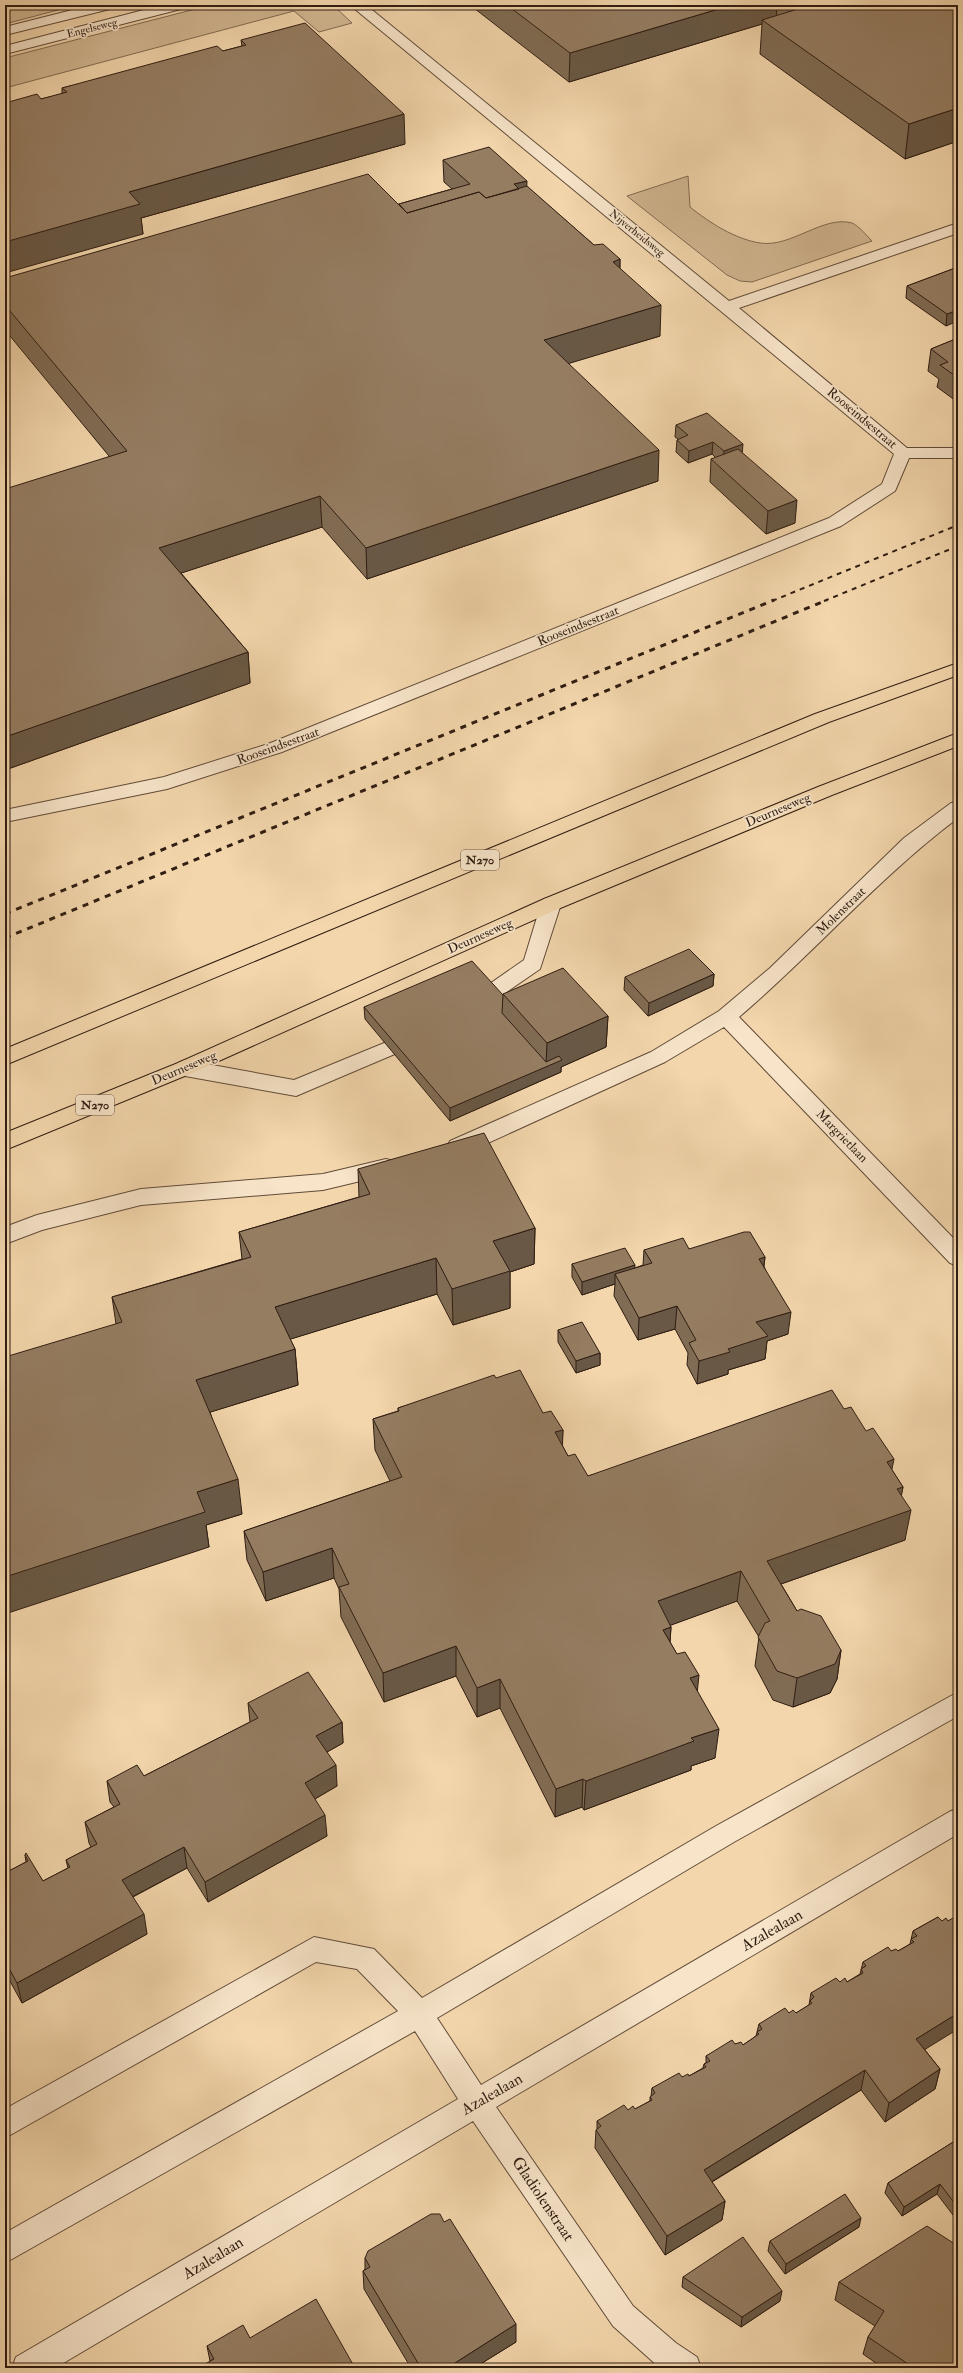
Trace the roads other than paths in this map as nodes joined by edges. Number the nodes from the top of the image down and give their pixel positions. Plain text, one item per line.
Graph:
1 (108, 5) edge
2 (180, 5) edge
3 (357, 5) edge
4 (5, 31) edge
5 (5, 50) edge
6 (958, 228) edge
7 (727, 307) junction
8 (903, 452) junction
9 (958, 453) edge
10 (958, 669) edge
11 (958, 738) edge
12 (958, 808) edge
13 (5, 816) edge
14 (551, 904) junction
15 (726, 1016) junction
16 (454, 1019) edge
17 (432, 1030) edge
18 (5, 1057) edge
19 (185, 1068) junction
20 (5, 1142) edge
21 (442, 1152) edge
22 (405, 1162) edge
23 (5, 1236) edge
24 (958, 1257) edge
25 (958, 1703) edge
26 (958, 1820) edge
27 (419, 2014) junction
28 (477, 2102) junction
29 (5, 2124) edge
30 (5, 2249) edge
31 (27, 2368) edge
32 (686, 2368) edge

1 - 4 street, Engelseweg
2 - 5 street, Engelseweg
3 - 7 street, Nijverheidsweg
6 - 7 street
7 - 8 street, Rooseindsestraat
8 - 9 street
8 - 13 street, Rooseindsestraat
10 - 18 main road, N270
11 - 14 main road, Deurneseweg / N270
12 - 15 street, Molenstraat
14 - 16 street
14 - 19 main road, Deurneseweg / N270
15 - 21 street
15 - 24 street, Margrietlaan
17 - 19 street
19 - 20 main road, Deurneseweg / N270
22 - 23 street
25 - 27 street
26 - 28 street, Azalealaan
27 - 28 street, Gladiolenstraat
27 - 29 street
27 - 30 street
28 - 31 street, Azalealaan
28 - 32 street, Gladiolenstraat

